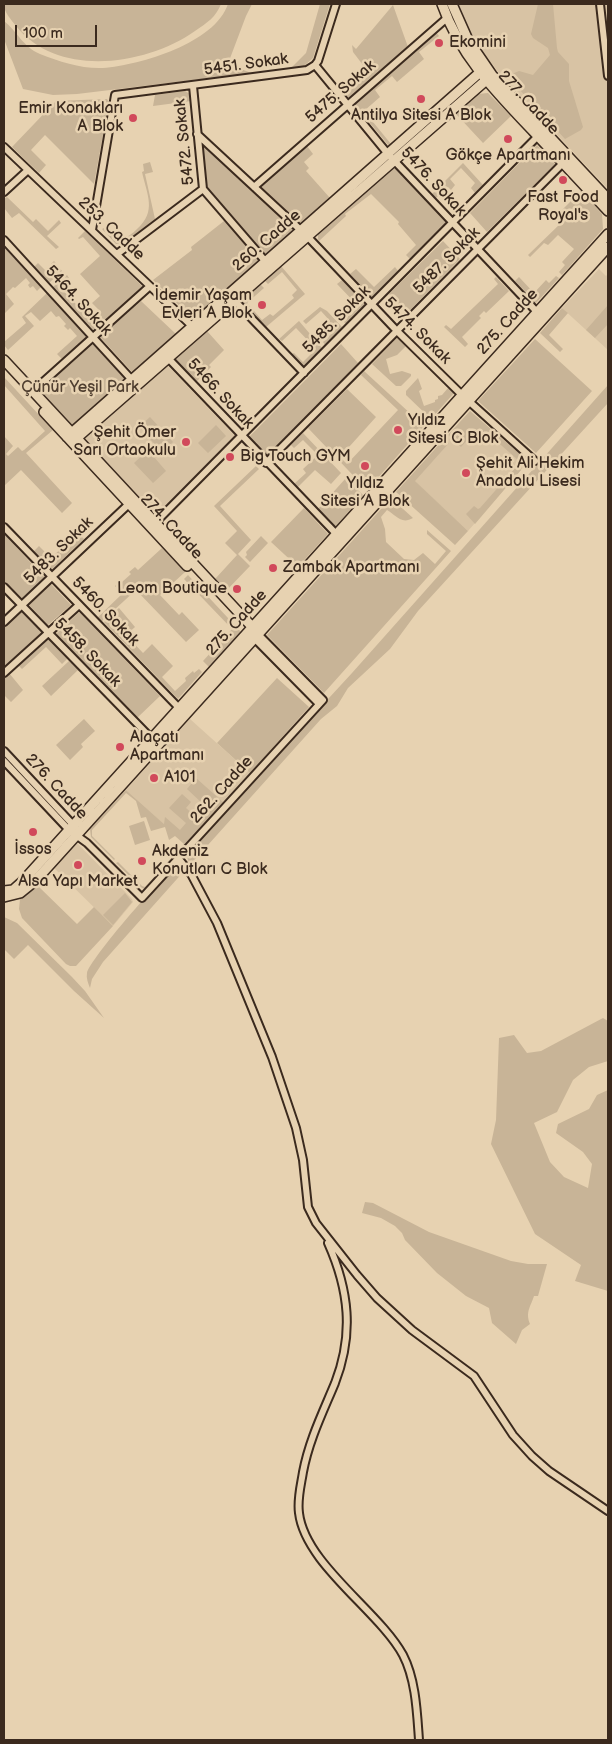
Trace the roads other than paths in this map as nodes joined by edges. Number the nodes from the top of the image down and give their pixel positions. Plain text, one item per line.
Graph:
1 (336, 4) edge
2 (442, 4) edge
3 (452, 4) edge
4 (600, 4) edge
5 (447, 18) junction
6 (316, 65) junction
7 (486, 74) junction
8 (608, 76) edge
9 (193, 86) junction
10 (348, 104) junction
11 (197, 134) junction
12 (538, 136) junction
13 (4, 147) edge
14 (391, 157) junction
15 (563, 163) junction
16 (28, 170) junction
17 (254, 187) junction
18 (202, 189) junction
19 (4, 192) edge
20 (608, 198) edge
21 (608, 211) edge
22 (453, 222) junction
23 (92, 230) junction
24 (304, 234) junction
25 (608, 234) edge
26 (4, 240) edge
27 (608, 247) edge
28 (478, 249) junction
29 (117, 254) junction
30 (266, 262) junction
31 (150, 286) junction
32 (234, 300) junction
33 (371, 305) junction
34 (537, 312) junction
35 (195, 329) junction
36 (397, 331) junction
37 (94, 337) junction
38 (168, 358) junction
39 (4, 360) edge
40 (4, 368) edge
41 (304, 373) junction
42 (132, 380) junction
43 (33, 390) junction
44 (465, 398) junction
45 (241, 436) junction
46 (72, 437) junction
47 (535, 461) dead end
48 (266, 463) junction
49 (131, 501) junction
50 (155, 523) junction
51 (4, 527) edge
52 (339, 538) junction
53 (52, 577) junction
54 (4, 587) edge
55 (22, 605) junction
56 (79, 605) junction
57 (4, 622) edge
58 (250, 630) junction
59 (48, 632) junction
60 (257, 637) junction
61 (4, 673) edge
62 (321, 702) joint
63 (179, 708) junction
64 (186, 716) junction
65 (151, 738) junction
66 (4, 751) edge
67 (4, 761) edge
68 (71, 828) junction
69 (78, 834) junction
70 (178, 858) junction
71 (4, 891) edge
72 (16, 892) junction
73 (4, 897) edge
74 (142, 898) joint
75 (323, 1233) junction
76 (608, 1511) edge
77 (419, 1740) edge

1 - 6 street
2 - 5 street, 277. Cadde
3 - 7 street, 277. Cadde
4 - 8 street
5 - 7 street, 277. Cadde
5 - 10 street, 5475. Sokak
6 - 9 street, 5451. Sokak
6 - 10 street, 5476. Sokak
7 - 12 street, 277. Cadde
7 - 14 street, 260. Cadde
7 - 20 street, 277. Cadde
9 - 11 street, 5472. Sokak
9 - 23 street, 5451. Sokak
10 - 14 street, 5476. Sokak
10 - 17 street, 5475. Sokak
11 - 17 street, 5474. Sokak
11 - 18 street, 5472. Sokak
12 - 15 street, 277. Cadde
12 - 22 street, 5485. Sokak
13 - 16 street, 253. Cadde
14 - 22 street, 5476. Sokak
14 - 24 street, 260. Cadde
15 - 21 street, 277. Cadde
15 - 28 street, 5487. Sokak
16 - 19 street
16 - 23 street, 253. Cadde
17 - 24 street, 5474. Sokak
18 - 29 street
18 - 30 street, 5472. Sokak
22 - 28 street, 5476. Sokak
22 - 33 street, 5485. Sokak
23 - 29 street, 253. Cadde
24 - 30 street, 260. Cadde
24 - 32 street, 260. Cadde
24 - 33 street, 5474. Sokak
25 - 34 street, 275. Cadde
26 - 37 street, 5464. Sokak
27 - 44 street, 275. Cadde
28 - 34 street, 5476. Sokak
28 - 36 street, 5487. Sokak
29 - 31 street, 253. Cadde
30 - 35 street, 260. Cadde
31 - 35 street, 253. Cadde
31 - 37 street
32 - 35 street, 260. Cadde
32 - 41 street
33 - 36 street, 5474. Sokak
33 - 41 street, 5485. Sokak
34 - 44 street, 275. Cadde
35 - 38 street, 260. Cadde
35 - 42 street, 260. Cadde
36 - 44 street, 5474. Sokak
36 - 48 street, 5487. Sokak
37 - 42 street, 5464. Sokak
37 - 43 street
38 - 45 street, 5466. Sokak
38 - 46 street, 260. Cadde
39 - 43 street
40 - 46 street, 274. Cadde
41 - 45 street, 5485. Sokak
42 - 46 street, 260. Cadde
43 - 46 street
44 - 47 street, 5474. Sokak
44 - 52 street, 275. Cadde
45 - 48 street, 5466. Sokak
45 - 50 street, 5485. Sokak
46 - 49 street, 274. Cadde
48 - 52 street, 5466. Sokak
49 - 50 street, 274. Cadde
49 - 53 street, 5483. Sokak
49 - 58 street, 274. Cadde
50 - 58 street, 274. Cadde
51 - 53 street, 5460. Sokak
52 - 58 street, 275. Cadde
52 - 60 street, 275. Cadde
53 - 55 street, 5483. Sokak
53 - 56 street, 5460. Sokak
54 - 55 street, 5458. Sokak
55 - 57 street, 5483. Sokak
55 - 59 street, 5458. Sokak
56 - 59 street
56 - 63 street, 5460. Sokak
58 - 60 street, 274. Cadde
58 - 63 street, 275. Cadde
59 - 61 street
59 - 65 street, 5458. Sokak
60 - 62 street, 274. Cadde
60 - 64 street, 275. Cadde
62 - 70 street, 262. Cadde
63 - 64 street, 5460. Sokak
63 - 65 street, 275. Cadde
64 - 69 street, 275. Cadde
65 - 68 street, 275. Cadde
66 - 68 street, 276. Cadde
67 - 68 street, 276. Cadde
68 - 69 street, 276. Cadde
68 - 72 street, 275. Cadde
69 - 72 street, 275. Cadde
69 - 74 street, 276. Cadde
70 - 74 street, 262. Cadde
70 - 75 street
71 - 72 street, 275. Cadde
72 - 73 street
75 - 76 street
75 - 77 street

